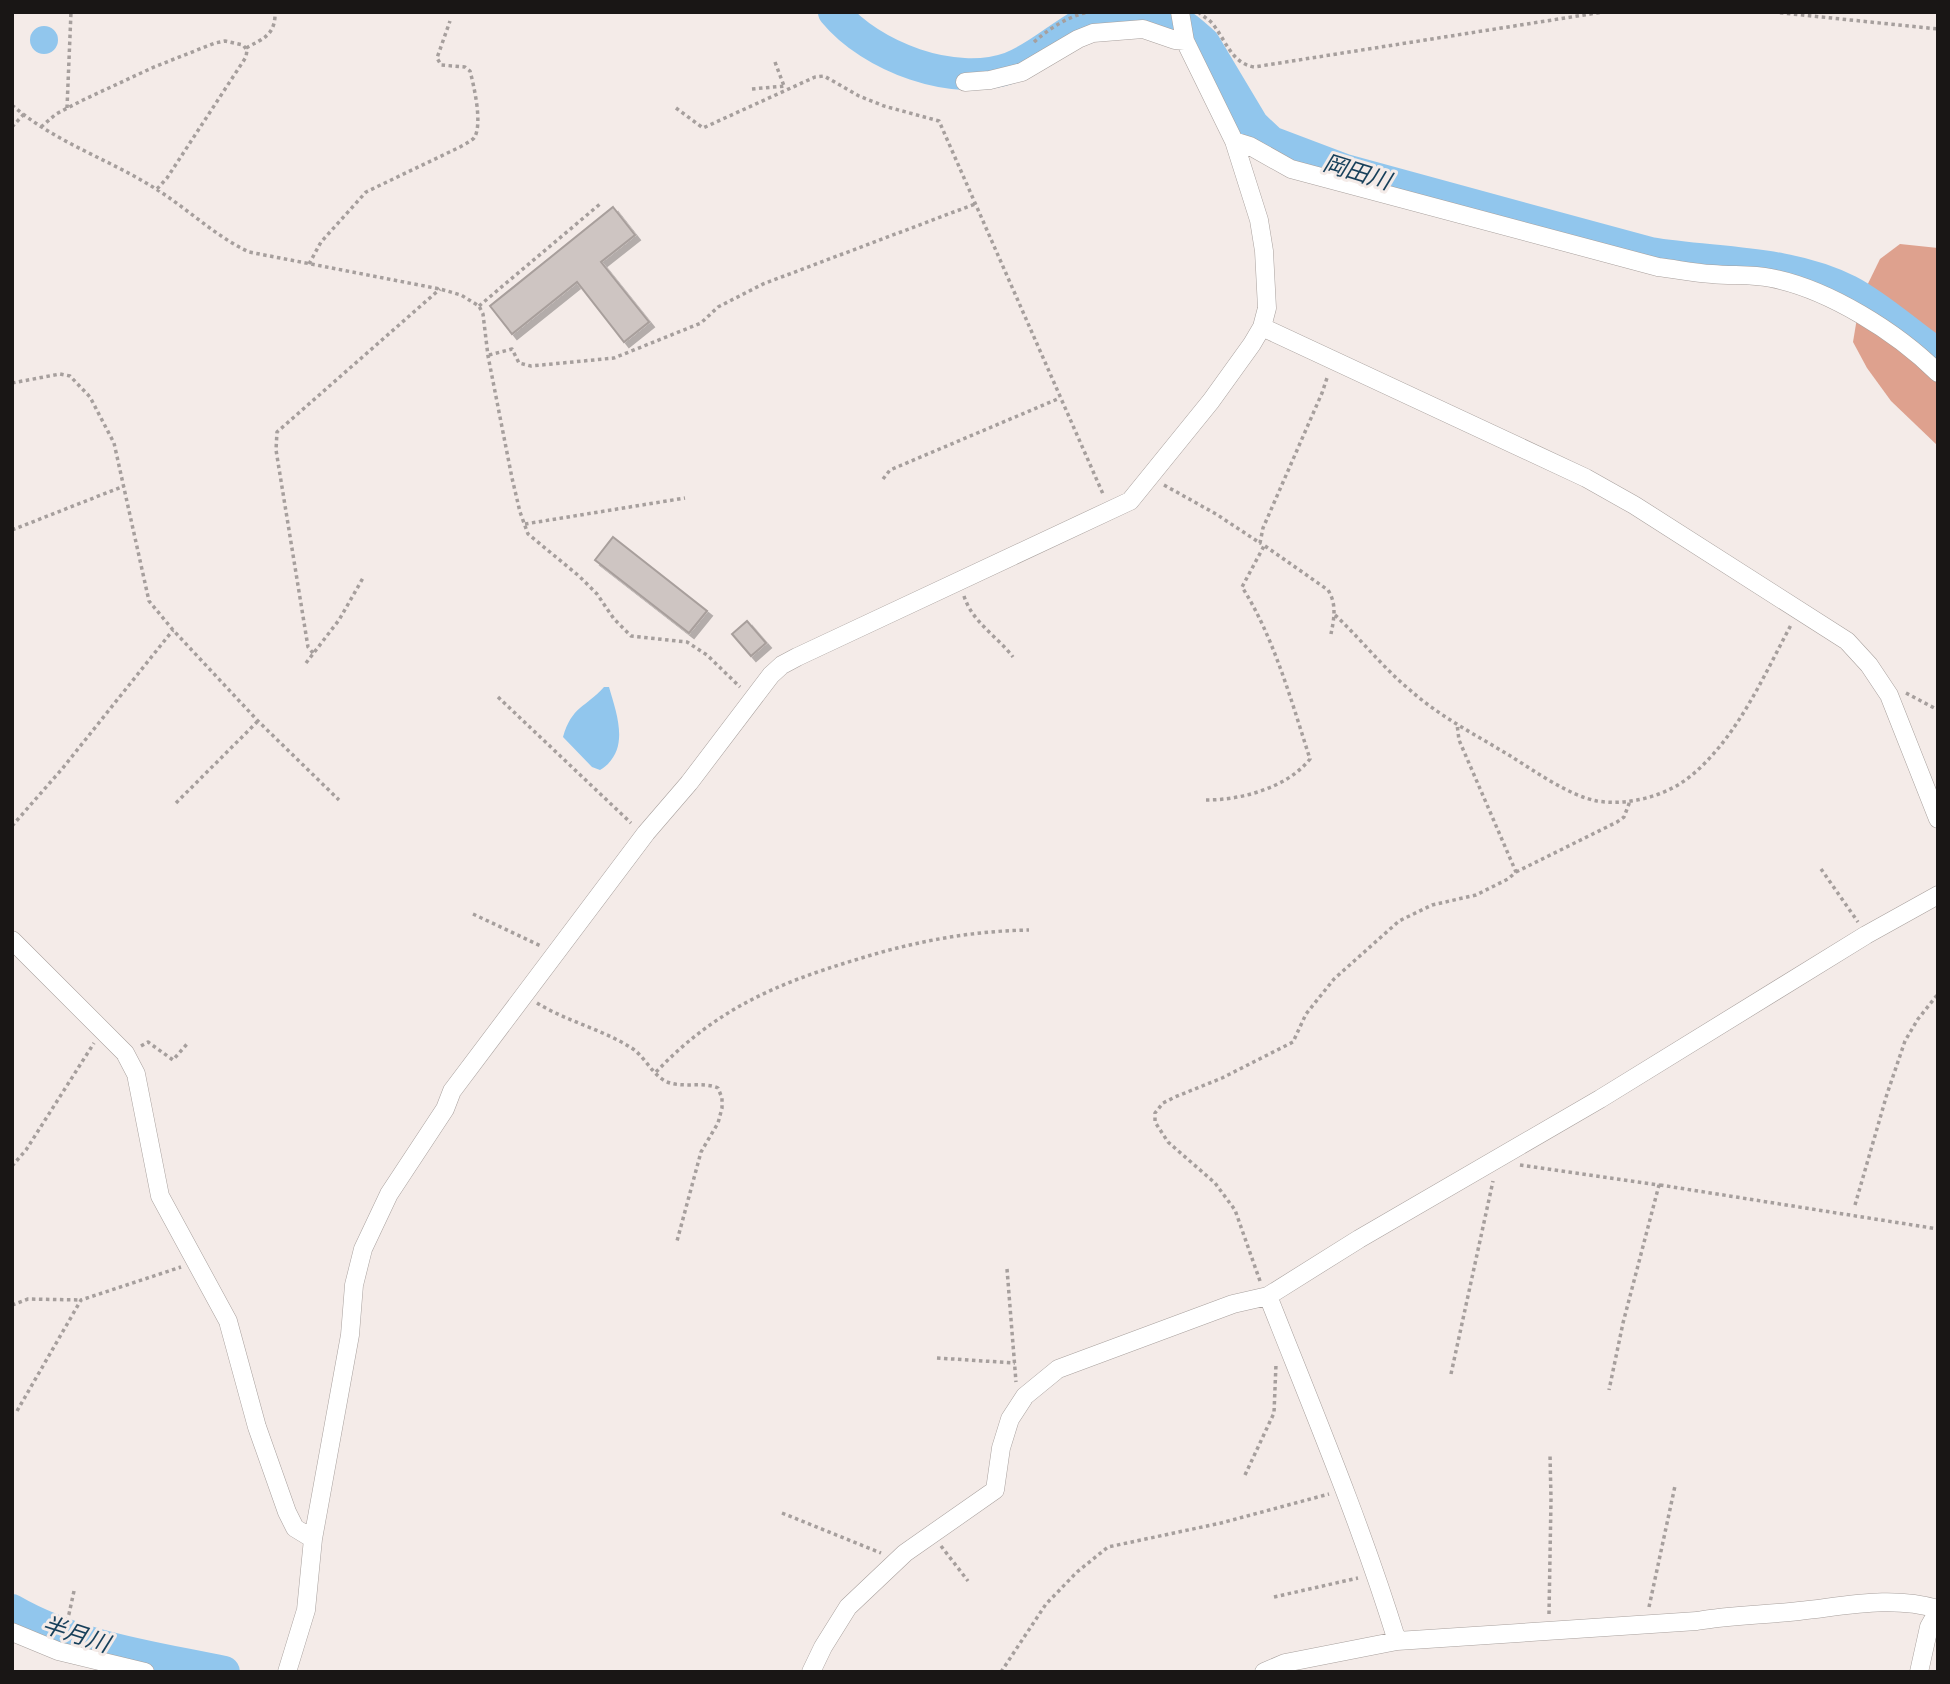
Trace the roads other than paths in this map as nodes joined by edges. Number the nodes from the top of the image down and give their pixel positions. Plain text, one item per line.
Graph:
1 (1186, 13) edge
2 (1184, 38) junction
3 (965, 82) dead end
4 (1234, 141) junction
5 (1262, 327) junction
6 (1938, 373) edge
7 (1938, 819) edge
8 (1938, 895) edge
9 (12, 940) edge
10 (1265, 1296) junction
11 (313, 1539) junction
12 (1938, 1610) edge
13 (12, 1632) edge
14 (1396, 1642) junction
15 (145, 1672) edge
16 (287, 1672) edge
17 (811, 1672) edge
18 (1264, 1672) edge
19 (1919, 1672) edge

1 - 2 street
2 - 3 street
2 - 4 street
4 - 5 street
4 - 6 street
5 - 7 street
5 - 11 street
8 - 10 street
9 - 11 street
10 - 14 street
10 - 17 street
11 - 16 street
12 - 14 street
12 - 19 street
13 - 15 street
14 - 18 street

